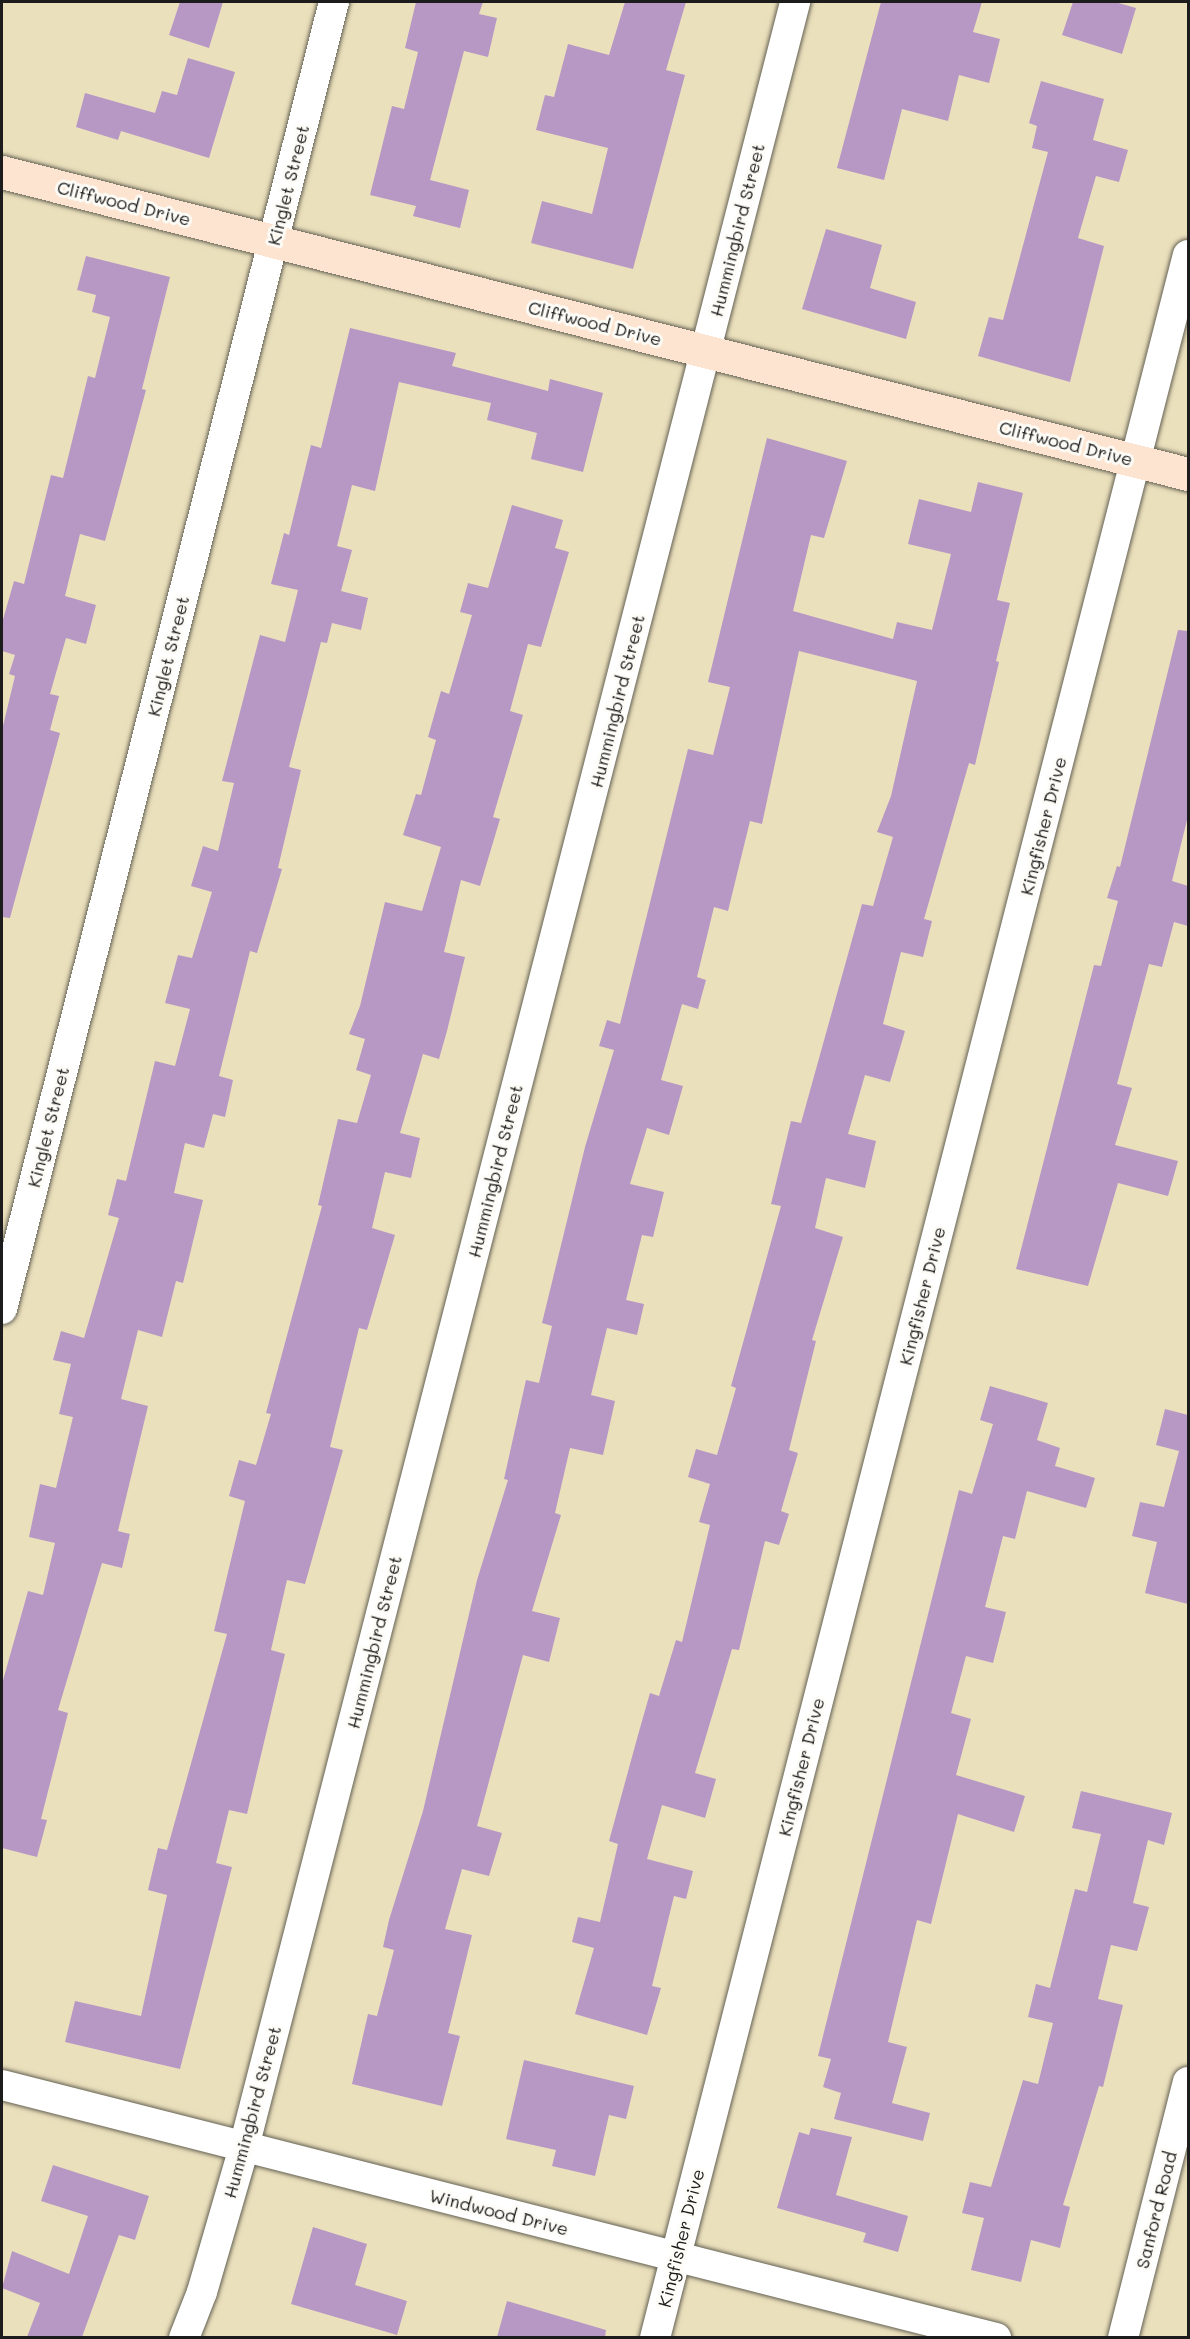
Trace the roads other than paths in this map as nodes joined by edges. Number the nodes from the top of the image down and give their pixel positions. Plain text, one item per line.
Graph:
1 (334, 2) edge
2 (795, 2) edge
3 (2, 172) edge
4 (274, 242) junction
5 (1188, 255) edge
6 (706, 351) junction
7 (1137, 461) junction
8 (1188, 474) edge
9 (2, 1310) edge
10 (1188, 2082) edge
11 (2, 2085) edge
12 (244, 2147) junction
13 (676, 2256) junction
14 (184, 2337) edge
15 (655, 2337) edge
16 (996, 2337) edge
17 (1123, 2337) edge

1 - 4 street, Kinglet Street
2 - 6 street, Hummingbird Street
3 - 4 street, Cliffwood Drive
4 - 6 street, Cliffwood Drive
4 - 9 street, Kinglet Street
5 - 7 street, Kingfisher Drive
6 - 7 street, Cliffwood Drive
6 - 12 street, Hummingbird Street
7 - 8 street, Cliffwood Drive
7 - 13 street, Kingfisher Drive
10 - 17 street, Sanford Road
11 - 12 street, Windwood Drive
12 - 13 street, Windwood Drive
12 - 14 street, Hummingbird Street
13 - 15 street, Kingfisher Drive
13 - 16 street, Windwood Drive

